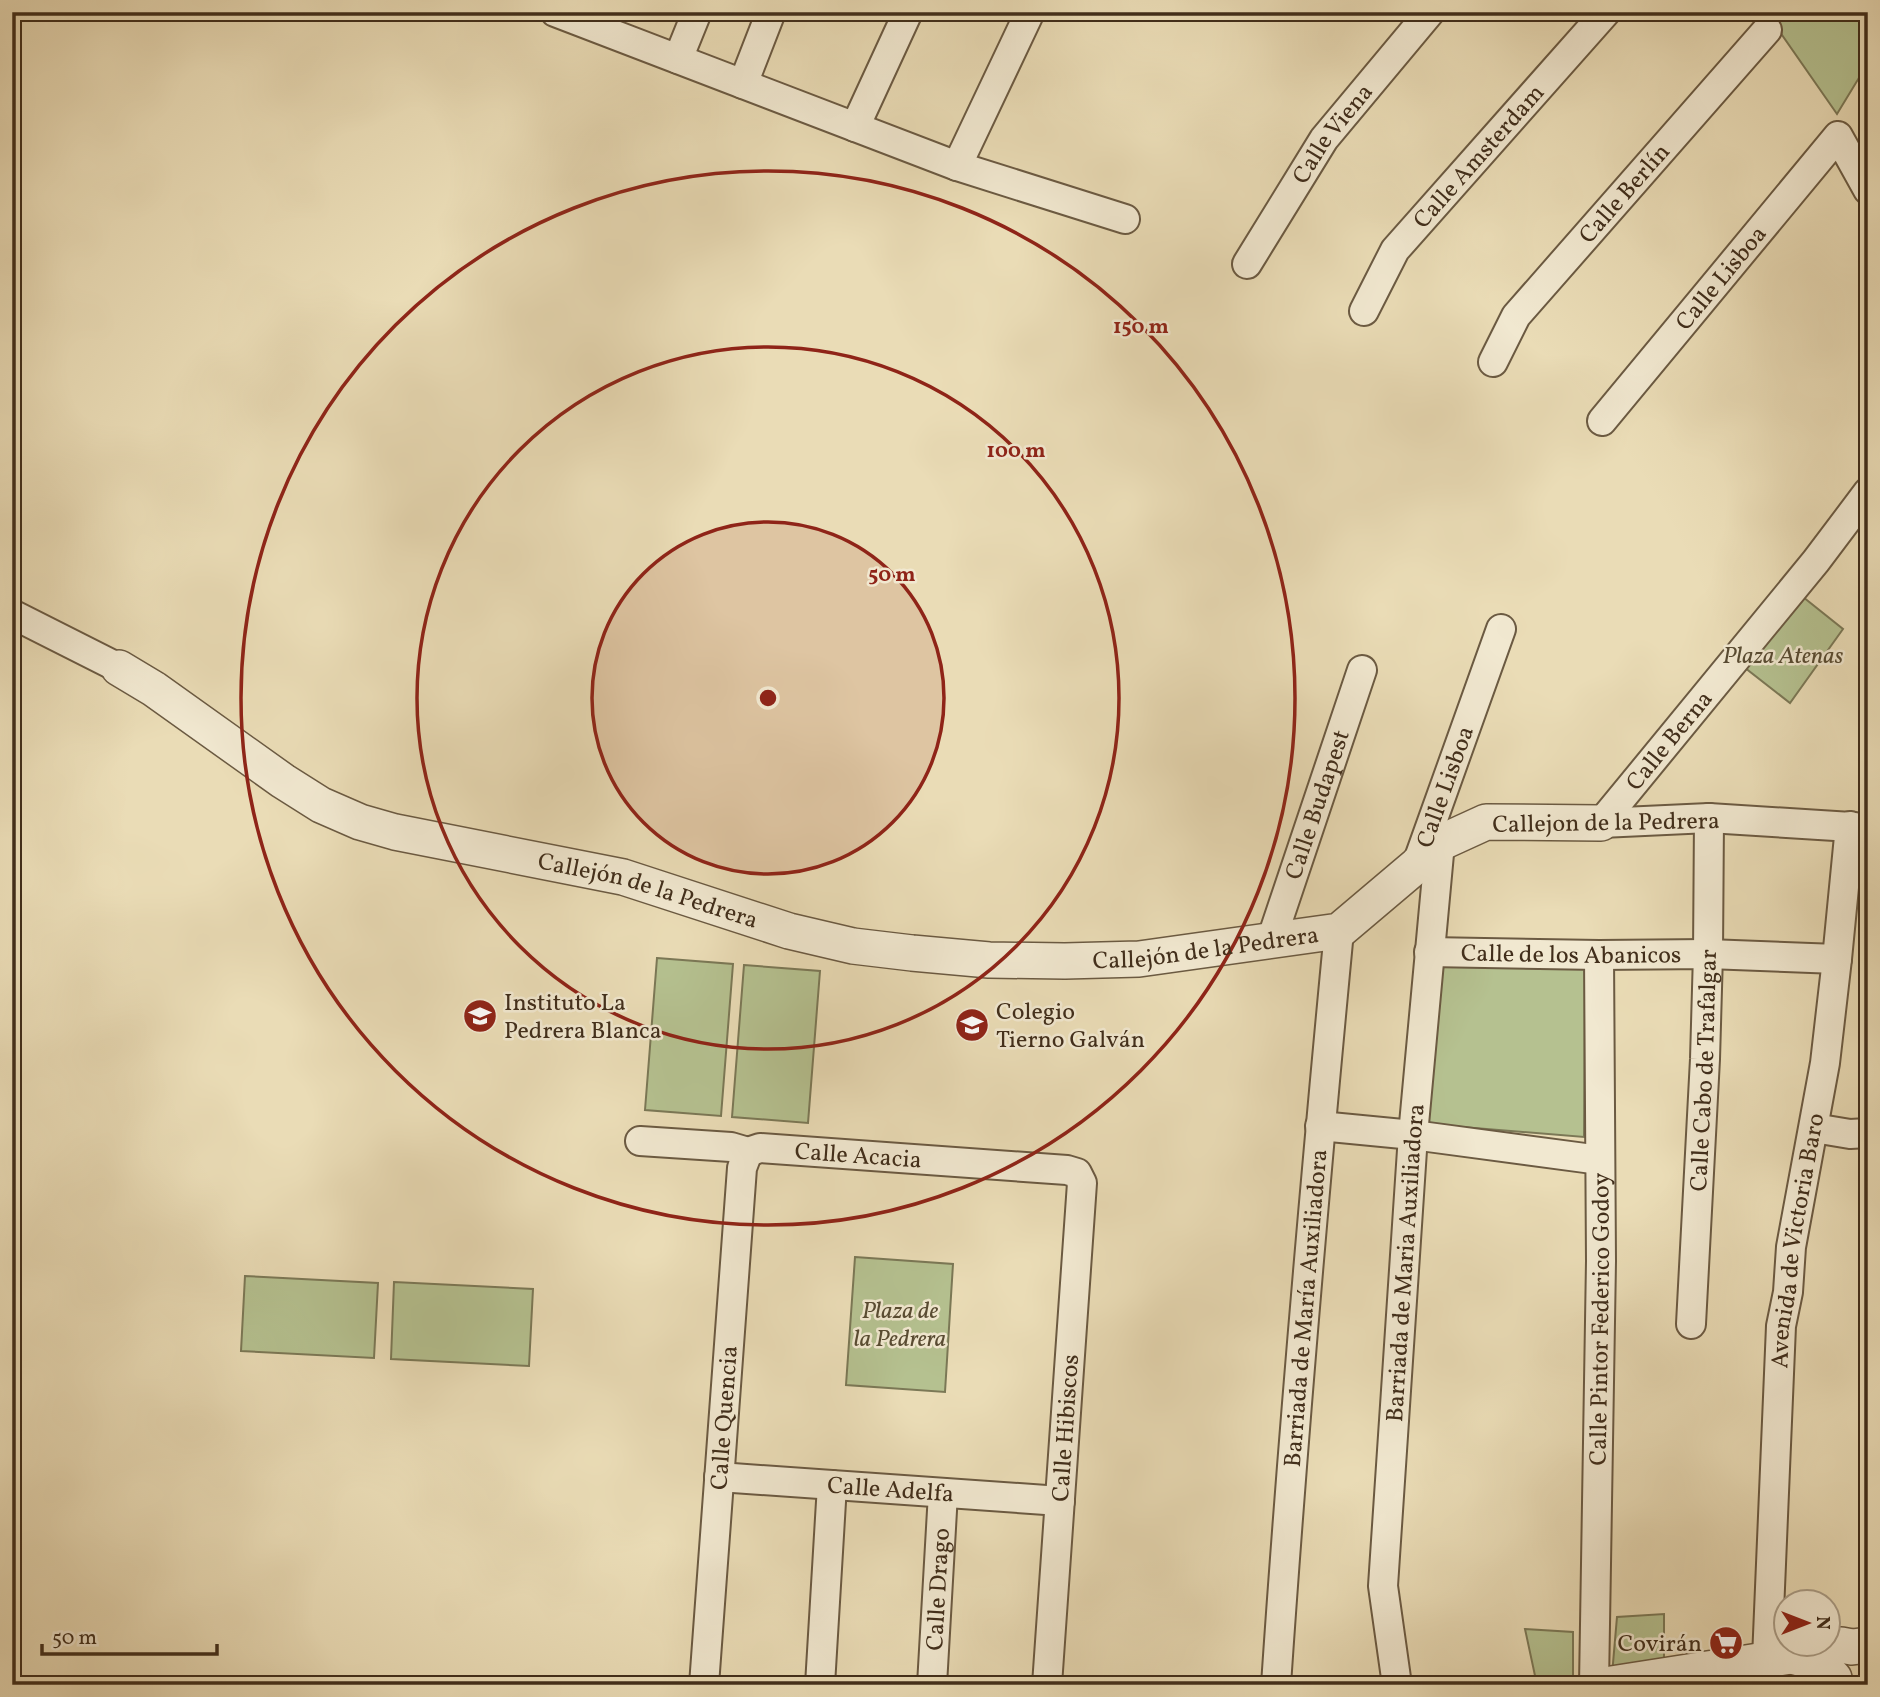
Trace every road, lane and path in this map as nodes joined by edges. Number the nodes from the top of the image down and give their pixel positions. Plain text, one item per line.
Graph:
1 (555, 12) edge
2 (696, 12) edge
3 (771, 12) edge
4 (908, 12) edge
5 (1030, 12) edge
6 (1430, 12) edge
7 (1606, 12) edge
8 (1767, 30) dead end
9 (678, 59) junction
10 (743, 84) junction
11 (855, 127) junction
12 (957, 166) junction
13 (1868, 190) edge
14 (1125, 219) dead end
15 (1247, 264) dead end
16 (1364, 311) dead end
17 (1493, 362) dead end
18 (1602, 421) dead end
19 (1868, 492) edge
20 (12, 614) edge
21 (1501, 629) dead end
22 (119, 668) joint
23 (1362, 670) dead end
24 (1709, 818) junction
25 (1601, 823) junction
26 (1859, 827) edge
27 (1428, 854) junction
28 (1339, 931) junction
29 (1271, 941) junction
30 (1429, 952) junction
31 (1709, 954) junction
32 (1599, 955) junction
33 (1838, 959) junction
34 (1320, 1126) junction
35 (1814, 1128) junction
36 (1868, 1133) edge
37 (1413, 1135) junction
38 (640, 1141) dead end
39 (748, 1152) junction
40 (1600, 1160) junction
41 (1077, 1173) joint
42 (1691, 1324) dead end
43 (719, 1477) junction
44 (832, 1485) junction
45 (943, 1493) junction
46 (1060, 1501) junction
47 (1779, 1588) edge
48 (1842, 1645) edge
49 (1860, 1646) edge
50 (1773, 1658) edge
51 (1789, 1658) edge
52 (1835, 1681) edge
53 (704, 1685) edge
54 (820, 1685) edge
55 (932, 1685) edge
56 (1048, 1685) edge
57 (1276, 1685) edge
58 (1397, 1685) edge
59 (1594, 1685) edge
60 (1605, 1685) edge

1 - 9 street
2 - 9 street
3 - 10 street
4 - 11 street
5 - 12 street
6 - 15 street, Calle Viena
7 - 16 street, Calle Amsterdam
8 - 17 street, Calle Berlín
9 - 10 street
10 - 11 street
11 - 12 street
12 - 14 street
13 - 18 street, Calle Lisboa
19 - 25 street, Calle Berna
20 - 22 street, Callejón de la Pedrera
21 - 27 street, Calle Lisboa
22 - 29 street, Callejón de la Pedrera
23 - 29 street, Calle Budapest
24 - 25 street, Callejon de la Pedrera
24 - 26 street, Callejon de la Pedrera
24 - 31 street, Calle Cabo de Trafalgar
25 - 27 street, Callejon de la Pedrera
26 - 33 street, Avenida de Victoria Baro
27 - 28 street, Callejon de la Pedrera
27 - 30 street, Barriada de Maria Auxiliadora
28 - 29 street, Callejón de la Pedrera
28 - 34 street, Barriada de María Auxiliadora
30 - 32 street, Calle de los Abanicos
30 - 37 street, Barriada de Maria Auxiliadora
31 - 32 street, Calle de los Abanicos
31 - 33 street, Calle de los Abanicos
31 - 42 street, Calle Cabo de Trafalgar
32 - 40 street, Calle Pintor Federico Godoy
33 - 35 street, Avenida de Victoria Baro
34 - 37 street
34 - 57 street, Barriada de María Auxiliadora
35 - 36 street
35 - 47 street, Avenida de Victoria Baro
37 - 40 street
37 - 58 street, Barriada de Maria Auxiliadora
38 - 39 street, Calle Acacia
39 - 41 street, Calle Acacia
39 - 43 street, Calle Quencia
40 - 59 street, Calle Pintor Federico Godoy
41 - 46 street, Calle Hibiscos
43 - 44 street, Calle Adelfa
43 - 53 street, Calle Quencia
44 - 45 street, Calle Adelfa
44 - 54 street
45 - 46 street, Calle Adelfa
45 - 55 street, Calle Drago
46 - 56 street, Calle Hibiscos
48 - 49 street
49 - 52 street
50 - 60 street
51 - 52 street

